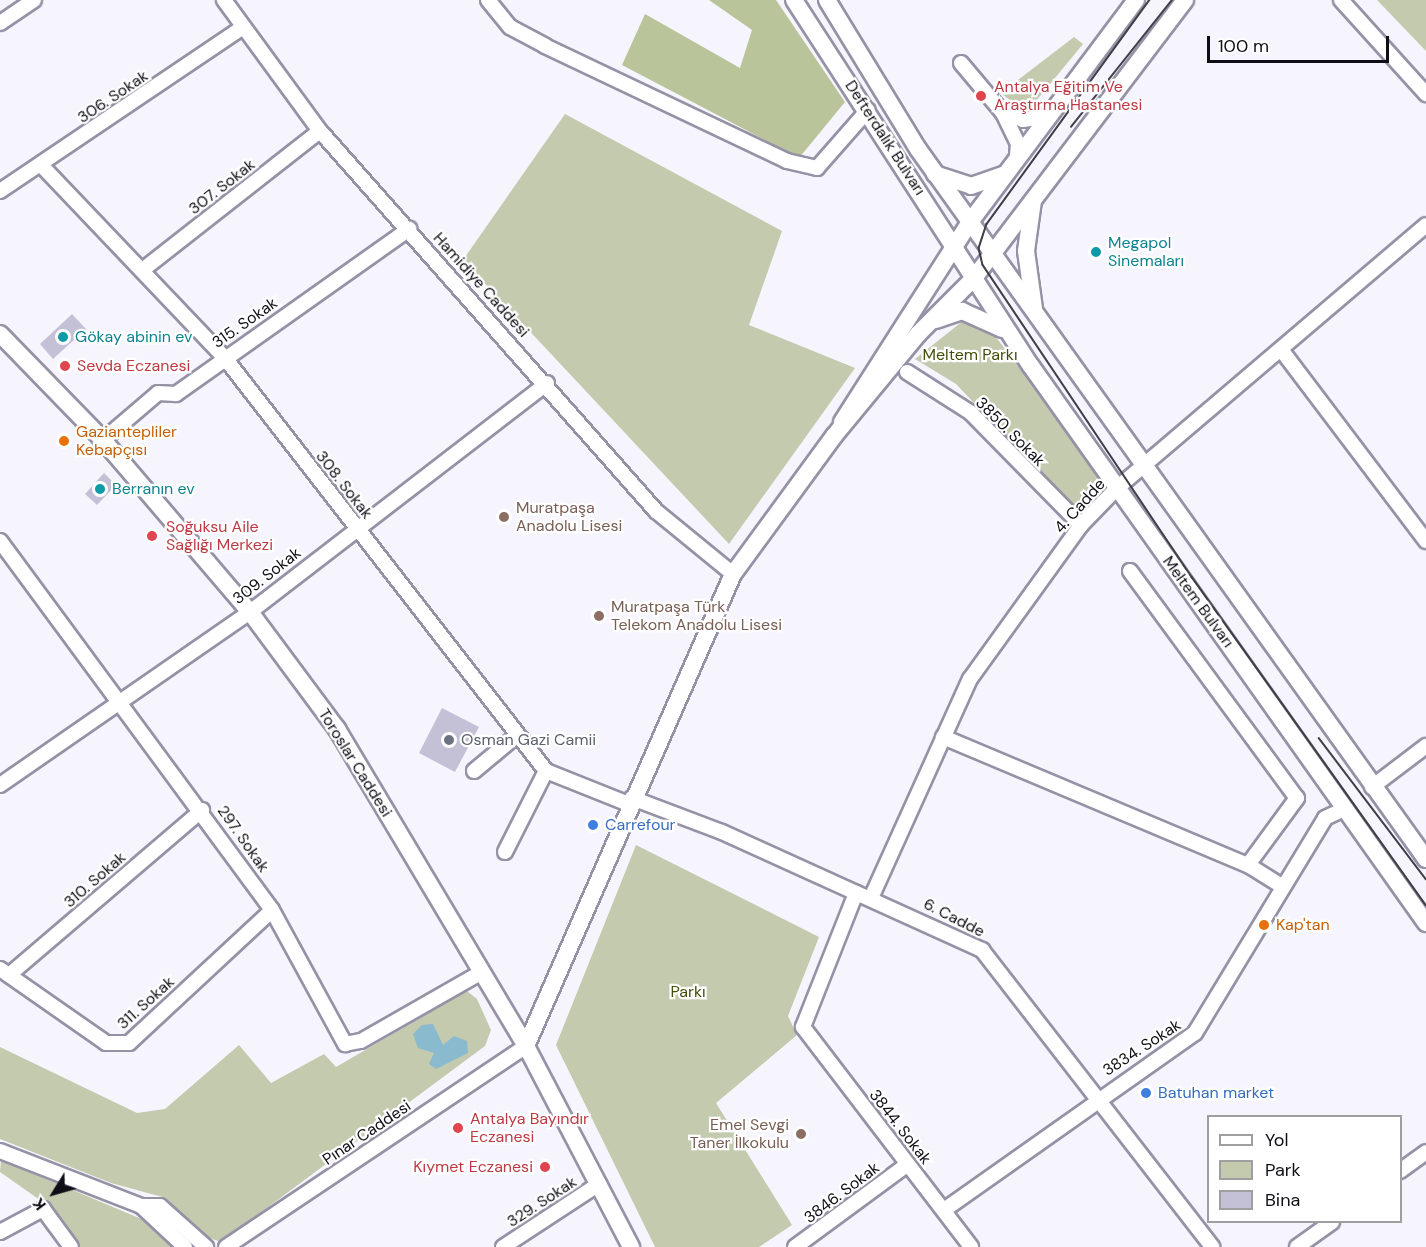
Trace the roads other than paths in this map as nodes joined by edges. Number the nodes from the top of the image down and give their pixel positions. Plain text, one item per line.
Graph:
1 (34, 0) edge
2 (224, 0) edge
3 (488, 0) edge
4 (794, 0) edge
5 (827, 0) edge
6 (1136, 0) edge
7 (1185, 0) edge
8 (1341, 0) edge
9 (0, 23) edge
10 (242, 28) junction
11 (961, 63) dead end
12 (1426, 94) edge
13 (868, 110) junction
14 (1003, 113) junction
15 (1047, 116) junction
16 (320, 131) junction
17 (1017, 156) junction
18 (42, 166) junction
19 (935, 174) junction
20 (1004, 175) junction
21 (0, 191) edge
22 (1033, 197) junction
23 (924, 198) junction
24 (970, 222) junction
25 (1426, 225) edge
26 (409, 229) junction
27 (955, 248) junction
28 (992, 252) junction
29 (145, 268) junction
30 (941, 272) junction
31 (974, 278) junction
32 (1035, 313) junction
33 (930, 323) junction
34 (0, 334) edge
35 (1009, 334) junction
36 (1283, 352) junction
37 (225, 358) junction
38 (907, 372) dead end
39 (548, 383) junction
40 (834, 436) junction
41 (103, 440) junction
42 (1141, 468) junction
43 (1116, 489) junction
44 (1081, 525) junction
45 (356, 527) junction
46 (0, 541) edge
47 (1426, 541) edge
48 (1130, 571) dead end
49 (733, 574) junction
50 (250, 612) junction
51 (121, 699) junction
52 (516, 736) junction
53 (943, 737) junction
54 (1426, 746) edge
55 (474, 771) dead end
56 (546, 771) junction
57 (3, 775) edge
58 (1372, 787) junction
59 (630, 801) junction
60 (1346, 808) junction
61 (202, 810) junction
62 (505, 852) dead end
63 (1426, 859) edge
64 (1248, 866) junction
65 (1282, 886) junction
66 (856, 893) junction
67 (871, 898) junction
68 (272, 910) junction
69 (1426, 923) edge
70 (5, 972) edge
71 (482, 972) junction
72 (526, 1046) junction
73 (1098, 1096) junction
74 (0, 1151) edge
75 (1426, 1152) edge
76 (908, 1164) junction
77 (1402, 1170) edge
78 (599, 1184) junction
79 (141, 1206) junction
80 (944, 1210) junction
81 (1329, 1223) edge
82 (0, 1232) edge
83 (70, 1247) edge
84 (185, 1247) edge
85 (206, 1247) edge
86 (226, 1247) edge
87 (503, 1247) edge
88 (631, 1247) edge
89 (795, 1247) edge
90 (971, 1247) edge
91 (1212, 1247) edge
92 (1297, 1247) edge

1 - 9 street
2 - 10 street, Hamidiye Caddesi
3 - 13 street
4 - 13 main road, Defterdalık Bulvarı
5 - 19 main road, Defterdalık Bulvarı
6 - 15 main road
7 - 22 main road
8 - 12 street
10 - 16 street, Hamidiye Caddesi
10 - 18 street, 306. Sokak
11 - 14 street
13 - 23 main road, Defterdalık Bulvarı
14 - 15 street
14 - 17 street
15 - 17 main road
16 - 26 street, Hamidiye Caddesi
16 - 29 street, 307. Sokak
17 - 20 main road
18 - 21 street, 306. Sokak
18 - 29 street, 308. Sokak
19 - 20 main road
19 - 24 main road, Defterdalık Bulvarı
20 - 24 main road
22 - 28 main road
22 - 32 main road
23 - 27 main road, Defterdalık Bulvarı
23 - 30 main road
24 - 27 main road
24 - 28 main road, Meltem Bulvarı
25 - 36 street, 4. Cadde
26 - 37 street, 315. Sokak
26 - 39 street, Hamidiye Caddesi
27 - 30 main road
27 - 31 main road, Defterdalık Bulvarı
28 - 31 main road
28 - 32 main road, Meltem Bulvarı
29 - 37 street, 308. Sokak
30 - 40 main road
31 - 33 main road
31 - 35 main road, Meltem Bulvarı
32 - 42 main road, Meltem Bulvarı
33 - 35 main road
33 - 40 main road
34 - 41 main road, Toroslar Caddesi
35 - 43 main road, Meltem Bulvarı
36 - 42 street, 4. Cadde
36 - 47 street
37 - 41 street, 315. Sokak
37 - 45 street, 308. Sokak
38 - 44 street, 3850. Sokak
39 - 45 street, 309. Sokak
39 - 49 street, Hamidiye Caddesi
40 - 49 main road
41 - 50 main road, Toroslar Caddesi
42 - 43 street, 4. Cadde
42 - 58 main road, Meltem Bulvarı
43 - 44 street, 4. Cadde
43 - 60 main road, Meltem Bulvarı
44 - 53 street, 4. Cadde
45 - 50 street, 309. Sokak
45 - 52 street, 308. Sokak
46 - 51 street, 297. Sokak
48 - 64 street
49 - 59 main road
50 - 51 street, 309. Sokak
50 - 71 main road, Toroslar Caddesi
51 - 57 street, 309. Sokak
51 - 61 street, 297. Sokak
52 - 55 street
52 - 56 street, 308. Sokak
53 - 64 street
53 - 67 street, 4. Cadde
54 - 58 street
56 - 59 street, 308. Sokak
56 - 62 street
58 - 63 main road, Meltem Bulvarı
59 - 66 street, 6. Cadde
59 - 72 main road
60 - 65 street, 3834. Sokak
60 - 69 main road, Meltem Bulvarı
61 - 68 street, 297. Sokak
61 - 70 street, 310. Sokak
64 - 65 street
65 - 73 street, 3834. Sokak
66 - 67 street, 6. Cadde
66 - 76 street, 3844. Sokak
67 - 73 street, 6. Cadde
68 - 70 street, 311. Sokak
68 - 71 street, 297. Sokak
71 - 72 main road, Toroslar Caddesi
72 - 78 main road, Toroslar Caddesi
72 - 86 street, Pınar Caddesi
73 - 80 street, 3834. Sokak
73 - 91 street, 6. Cadde
74 - 79 street
75 - 77 street
76 - 80 street, 3844. Sokak
76 - 89 street, 3846. Sokak
78 - 87 street, 329. Sokak
78 - 88 main road, Toroslar Caddesi
79 - 84 street
79 - 85 street
80 - 90 street, 3844. Sokak
81 - 92 street
82 - 83 street

